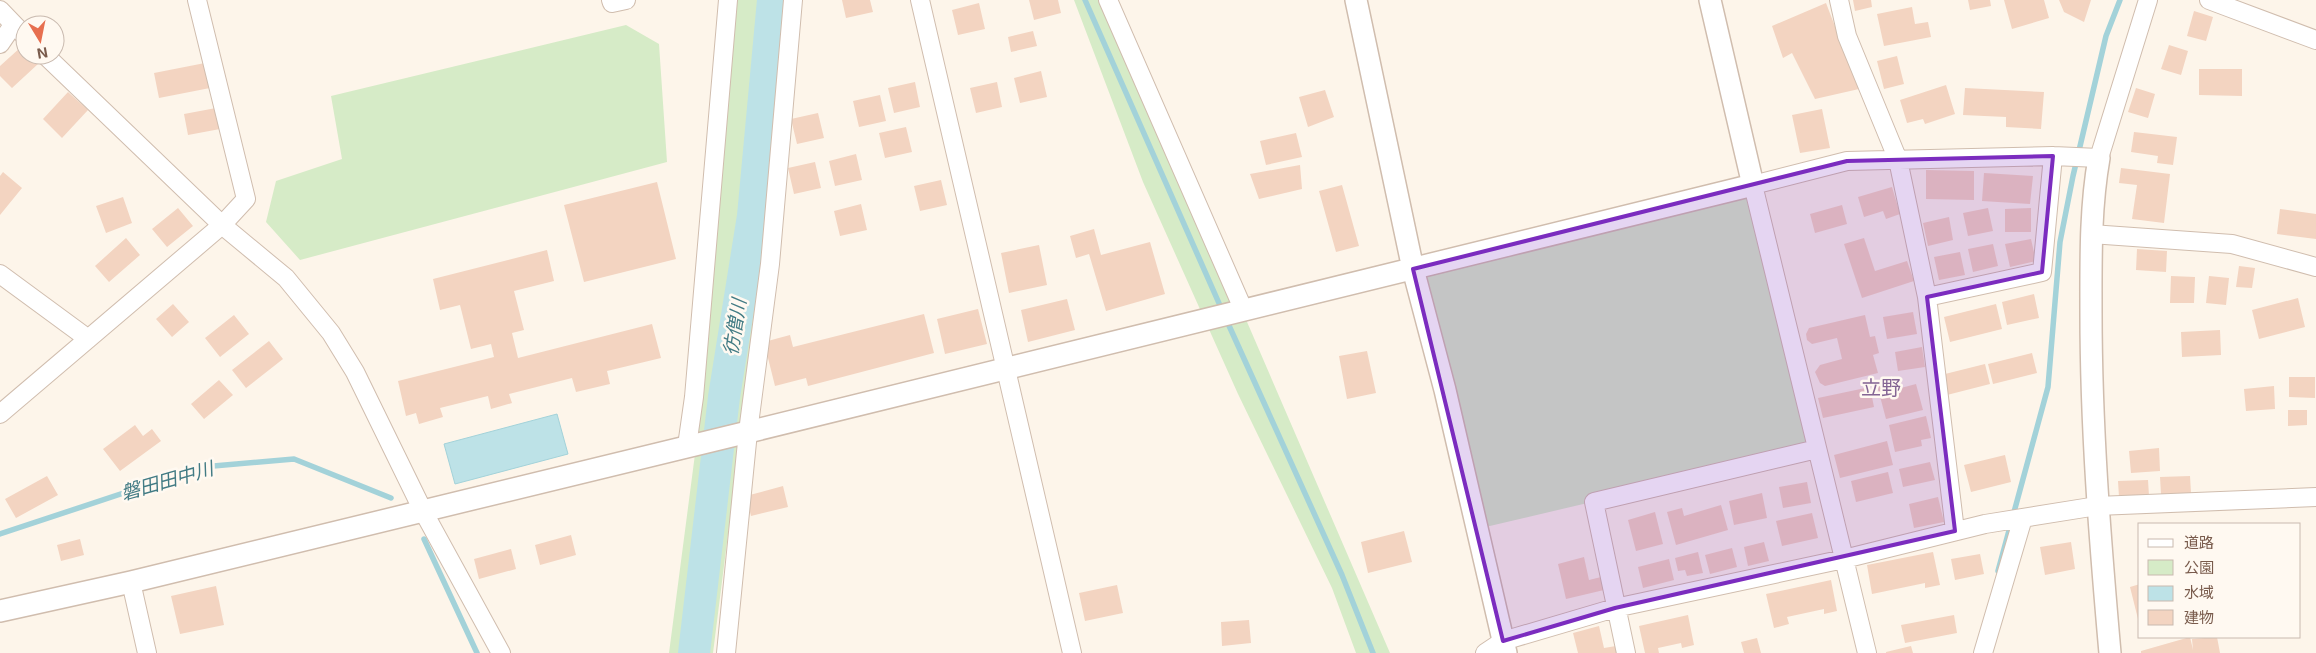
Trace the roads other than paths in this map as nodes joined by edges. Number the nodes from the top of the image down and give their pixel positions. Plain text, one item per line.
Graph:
1 (197, 0) edge
2 (611, 0) edge
3 (626, 0) edge
4 (728, 0) edge
5 (793, 0) edge
6 (920, 0) edge
7 (1108, 0) edge
8 (1356, 0) edge
9 (1710, 0) edge
10 (1839, 0) edge
11 (2148, 0) edge
12 (2209, 0) edge
13 (0, 10) edge
14 (15, 27) edge
15 (15, 34) edge
16 (2316, 40) edge
17 (0, 44) edge
18 (54, 65) edge
19 (2053, 156) junction
20 (2099, 158) junction
21 (1898, 160) junction
22 (1753, 185) junction
23 (222, 225) junction
24 (2091, 234) junction
25 (2316, 267) edge
26 (1413, 269) junction
27 (0, 274) edge
28 (1928, 297) junction
29 (1244, 311) junction
30 (87, 338) junction
31 (1006, 369) junction
32 (0, 414) edge
33 (748, 432) junction
34 (687, 446) junction
35 (1817, 449) junction
36 (2316, 497) edge
37 (2096, 506) junction
38 (423, 511) junction
39 (2024, 518) junction
40 (1955, 531) junction
41 (1844, 559) junction
42 (130, 582) junction
43 (1615, 608) junction
44 (0, 611) edge
45 (1504, 647) edge
46 (147, 653) edge
47 (501, 653) edge
48 (726, 653) edge
49 (1072, 653) edge
50 (1484, 653) edge
51 (1626, 653) edge
52 (1867, 653) edge
53 (1983, 653) edge
54 (2110, 653) edge

1 - 23 street
2 - 3 street
4 - 34 street
5 - 33 street
6 - 31 street
7 - 29 street
8 - 26 street
9 - 22 street
10 - 21 street
11 - 20 street
12 - 16 street
13 - 14 street
15 - 17 street
18 - 23 street
19 - 20 street
19 - 21 street
19 - 28 street
20 - 24 street
21 - 22 street
21 - 28 street
22 - 26 street
22 - 35 street
23 - 30 street
23 - 38 street
24 - 25 street
24 - 37 street
26 - 29 street
26 - 45 street
27 - 30 street
28 - 40 street
29 - 31 street
30 - 32 street
31 - 33 street
31 - 49 street
33 - 34 street
33 - 48 street
34 - 38 street
35 - 41 street
35 - 43 street
36 - 37 street
37 - 39 street
37 - 54 street
38 - 42 street
38 - 47 street
39 - 40 street
39 - 53 street
40 - 41 street
41 - 43 street
41 - 52 street
42 - 44 street
42 - 46 street
43 - 45 street
43 - 51 street
45 - 50 street

